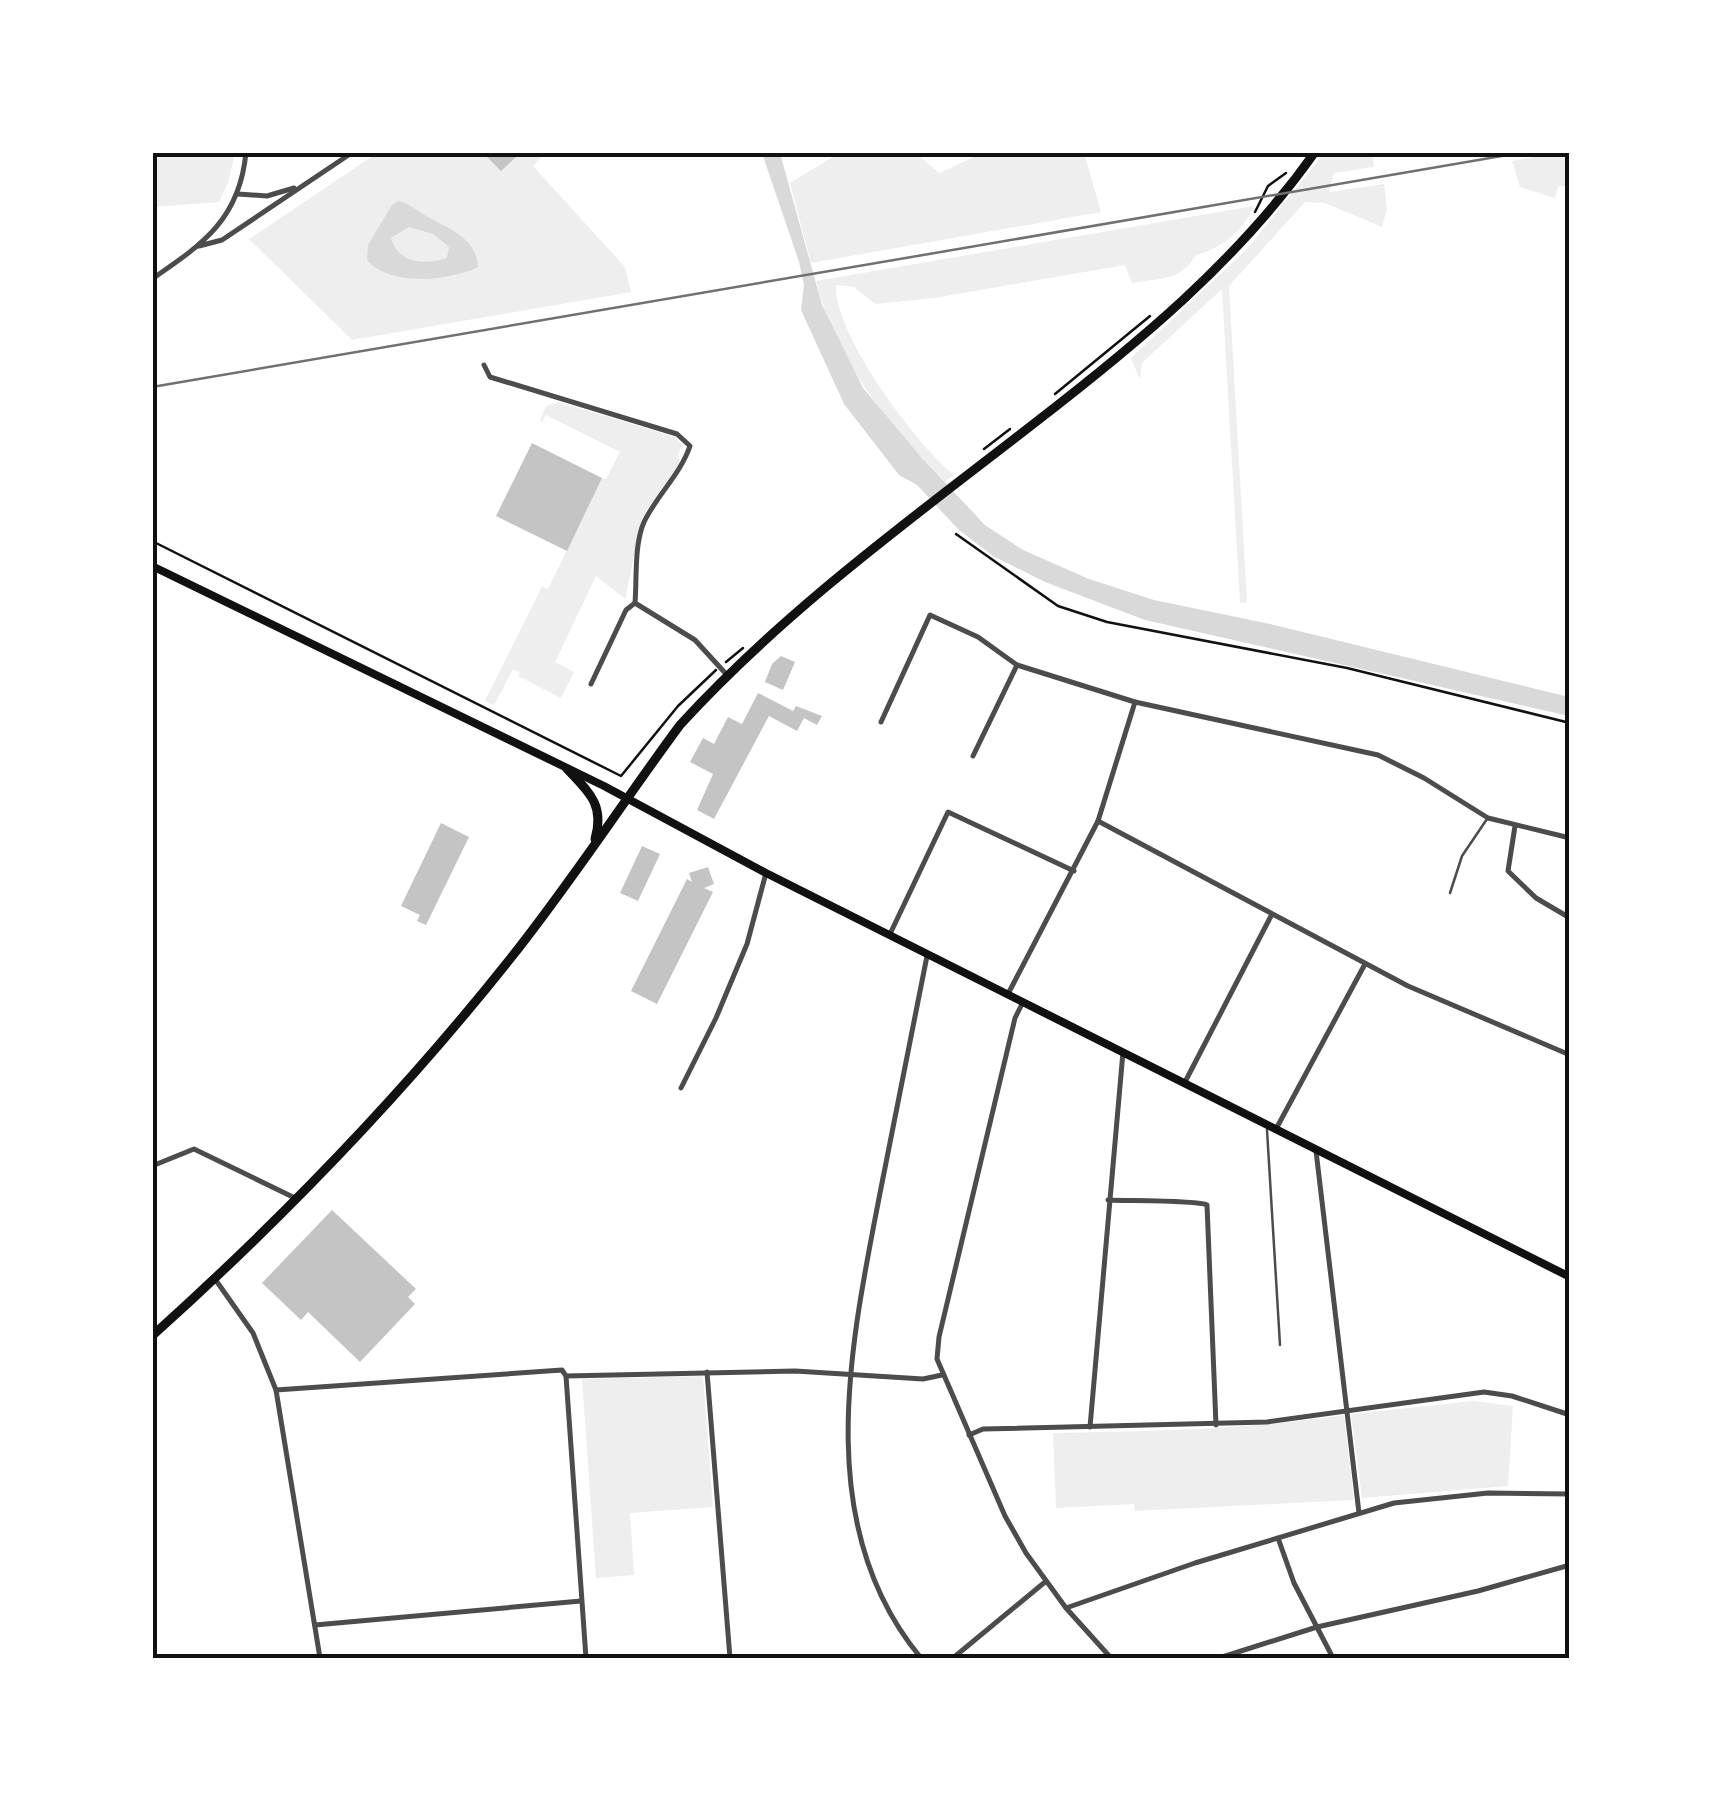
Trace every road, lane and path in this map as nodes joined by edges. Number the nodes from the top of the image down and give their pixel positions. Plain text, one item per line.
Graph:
1 (246, 152) edge
2 (353, 152) edge
3 (1315, 152) edge
4 (1291, 168) dead end
5 (302, 186) junction
6 (238, 194) junction
7 (1252, 218) dead end
8 (199, 246) junction
9 (152, 279) edge
10 (1159, 308) dead end
11 (484, 365) dead end
12 (1053, 396) dead end
13 (1014, 426) dead end
14 (977, 455) dead end
15 (956, 534) dead end
16 (152, 541) edge
17 (152, 566) edge
18 (635, 603) junction
19 (1017, 665) junction
20 (728, 675) junction
21 (591, 684) dead end
22 (1136, 702) junction
23 (882, 722) dead end
24 (1570, 723) edge
25 (974, 756) dead end
26 (568, 768) junction
27 (622, 776) dead end
28 (626, 799) junction
29 (1488, 818) junction
30 (1098, 821) junction
31 (1515, 826) junction
32 (1570, 838) edge
33 (593, 846) junction
34 (1074, 870) junction
35 (766, 873) junction
36 (1450, 893) dead end
37 (1272, 915) junction
38 (1570, 918) edge
39 (890, 934) junction
40 (927, 954) junction
41 (1365, 964) junction
42 (1008, 994) junction
43 (1022, 1002) junction
44 (1123, 1052) junction
45 (1570, 1055) edge
46 (1185, 1082) junction
47 (681, 1088) dead end
48 (1266, 1124) junction
49 (1276, 1129) junction
50 (1316, 1148) junction
51 (152, 1166) edge
52 (298, 1199) junction
53 (1108, 1200) junction
54 (1570, 1277) edge
55 (215, 1279) junction
56 (152, 1336) edge
57 (1280, 1345) dead end
58 (707, 1372) junction
59 (850, 1374) junction
60 (942, 1375) junction
61 (566, 1376) junction
62 (276, 1390) junction
63 (1346, 1410) junction
64 (1570, 1415) edge
65 (1216, 1425) junction
66 (1090, 1427) junction
67 (969, 1435) junction
68 (1570, 1494) edge
69 (1359, 1514) junction
70 (1278, 1538) junction
71 (1570, 1565) edge
72 (1045, 1582) junction
73 (582, 1601) junction
74 (1066, 1608) junction
75 (315, 1625) junction
76 (1317, 1627) junction
77 (320, 1658) edge
78 (586, 1658) edge
79 (730, 1658) edge
80 (922, 1658) edge
81 (953, 1658) edge
82 (1111, 1658) edge
83 (1218, 1658) edge
84 (1333, 1658) edge

1 - 6 street
2 - 5 street
3 - 20 main road
4 - 7 path
5 - 6 street
5 - 8 street
6 - 8 street
8 - 9 street
10 - 12 path
11 - 18 street
13 - 14 path
15 - 24 path
16 - 27 path
17 - 26 main road
18 - 20 street
18 - 21 street
19 - 22 street
19 - 23 street
19 - 25 street
20 - 28 main road
22 - 29 street
22 - 30 street
26 - 28 main road
26 - 33 main road
28 - 33 main road
28 - 35 main road
29 - 31 street
29 - 36 lane
30 - 34 street
30 - 37 street
31 - 32 street
31 - 38 street
33 - 52 main road
34 - 39 street
34 - 42 street
35 - 39 main road
35 - 47 street
37 - 41 street
37 - 46 street
39 - 40 main road
40 - 42 main road
40 - 59 street
41 - 45 street
41 - 49 street
42 - 43 main road
43 - 44 main road
43 - 60 street
44 - 46 main road
44 - 53 street
46 - 48 main road
48 - 49 main road
48 - 57 lane
49 - 50 main road
50 - 54 main road
50 - 63 street
51 - 52 street
52 - 55 main road
53 - 65 street
53 - 66 street
55 - 56 main road
55 - 62 street
58 - 59 street
58 - 61 street
58 - 79 street
59 - 60 street
59 - 80 street
60 - 67 street
61 - 62 street
61 - 73 street
62 - 75 street
63 - 64 street
63 - 65 street
63 - 69 street
65 - 66 street
66 - 67 street
67 - 72 street
68 - 69 street
69 - 70 street
70 - 74 street
70 - 76 street
71 - 76 street
72 - 74 street
72 - 81 street
73 - 75 street
73 - 78 street
74 - 82 street
75 - 77 street
76 - 83 street
76 - 84 street

